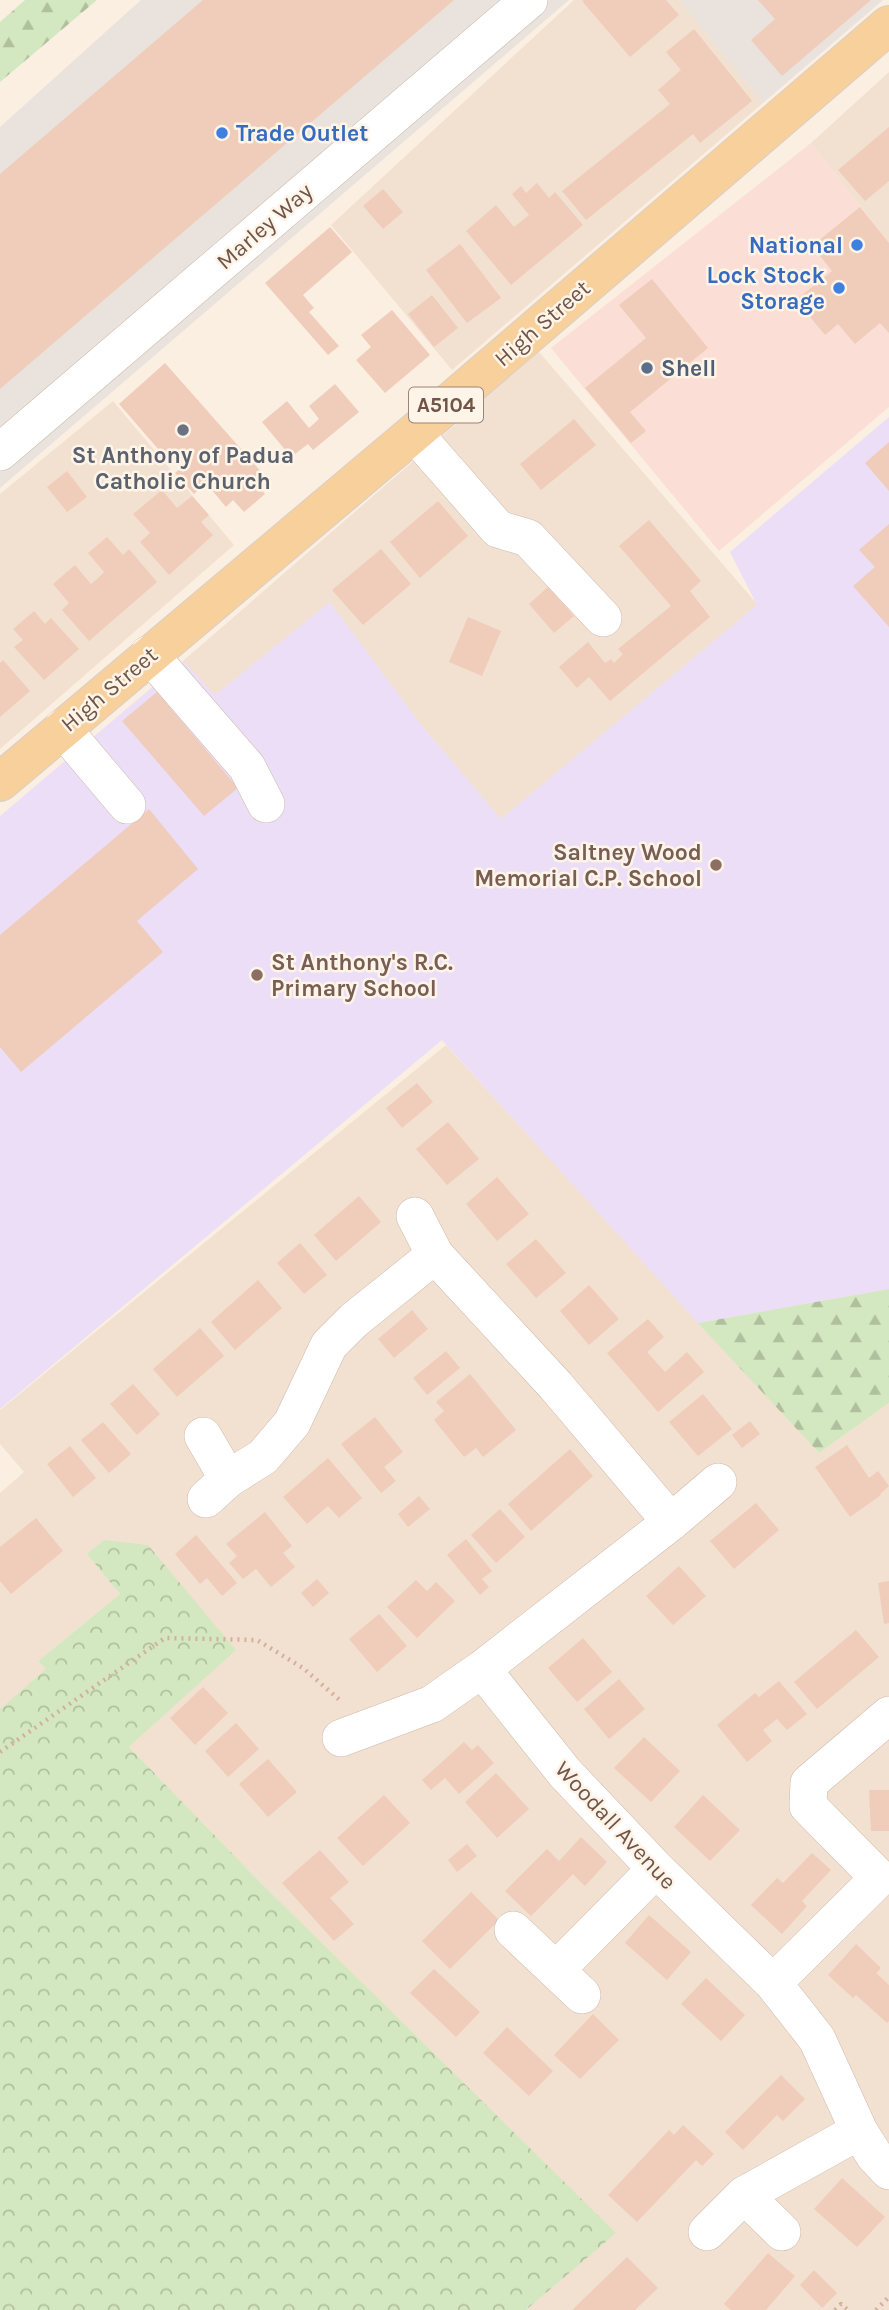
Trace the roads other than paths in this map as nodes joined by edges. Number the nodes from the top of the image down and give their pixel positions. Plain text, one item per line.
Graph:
1 (528, 0) edge
2 (889, 24) edge
3 (414, 433) junction
4 (0, 452) edge
5 (603, 618) dead end
6 (149, 654) junction
7 (62, 728) junction
8 (0, 782) edge
9 (266, 804) dead end
10 (127, 805) dead end
11 (415, 1216) dead end
12 (435, 1255) junction
13 (203, 1436) dead end
14 (718, 1482) dead end
15 (671, 1522) junction
16 (482, 1669) junction
17 (889, 1715) edge
18 (351, 1734) road end
19 (656, 1869) junction
20 (884, 1880) edge
21 (513, 1930) dead end
22 (556, 1970) junction
23 (773, 1983) junction
24 (582, 1995) dead end
25 (859, 2131) junction
26 (889, 2171) edge
27 (744, 2195) junction
28 (707, 2231) dead end
29 (782, 2232) dead end

1 - 4 street, Marley Way
2 - 3 main road, High Street / A5104
3 - 5 street
3 - 6 main road, High Street / A5104
6 - 7 main road, High Street / A5104
6 - 9 street
7 - 8 main road, High Street / A5104
7 - 10 street
11 - 12 street
12 - 13 street
12 - 15 street
14 - 15 street
15 - 16 street
16 - 18 street
16 - 19 street, Woodall Avenue
17 - 20 street
19 - 22 street
19 - 23 street, Woodall Avenue
20 - 23 street
21 - 22 street
22 - 24 street
23 - 25 street, Woodall Avenue
25 - 26 street, Woodall Avenue
25 - 27 street
27 - 28 street
27 - 29 street

